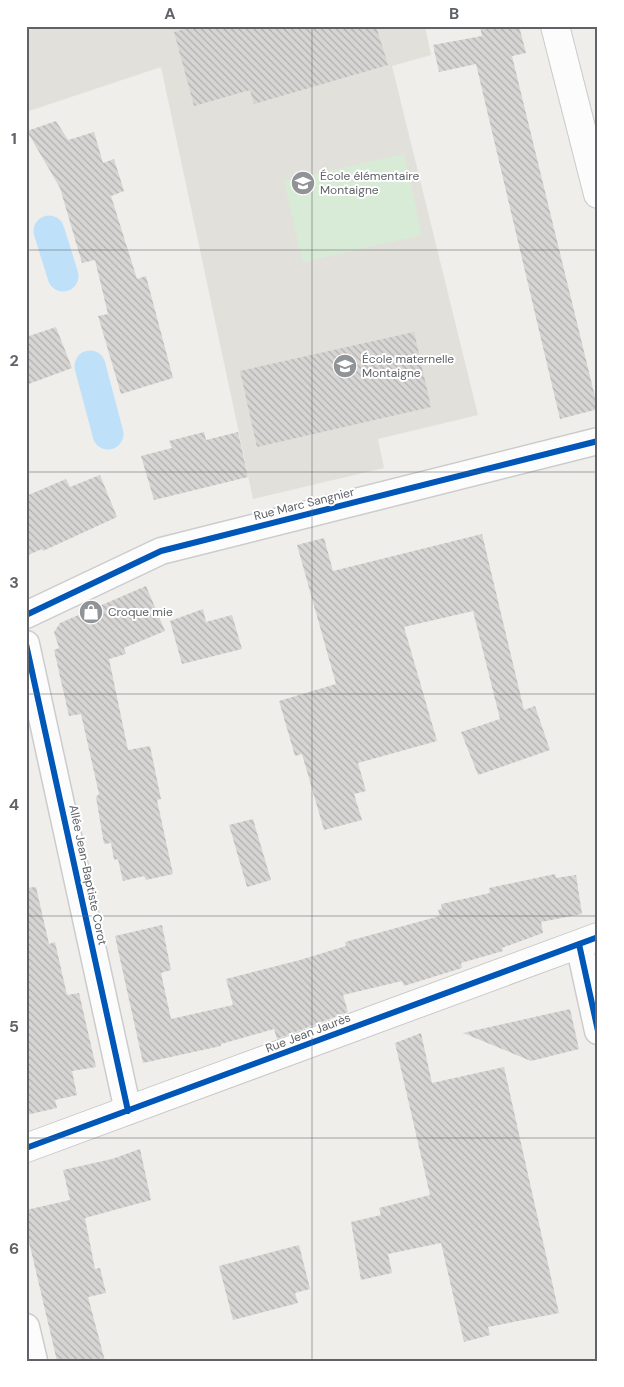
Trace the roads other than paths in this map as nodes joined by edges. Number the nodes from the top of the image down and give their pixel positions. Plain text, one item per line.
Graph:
1 (556, 26) edge
2 (598, 194) edge
3 (598, 441) edge
4 (26, 615) edge
5 (26, 644) edge
6 (588, 940) edge
7 (598, 1031) edge
8 (128, 1111) junction
9 (26, 1148) edge
10 (26, 1326) edge
11 (34, 1361) edge

1 - 2 street
3 - 4 street, Rue Marc Sangnier
5 - 8 street, Allée Jean-Baptiste Corot
6 - 7 street
6 - 8 street, Rue Jean Jaurès
8 - 9 street, Rue Jean Jaurès
10 - 11 street

